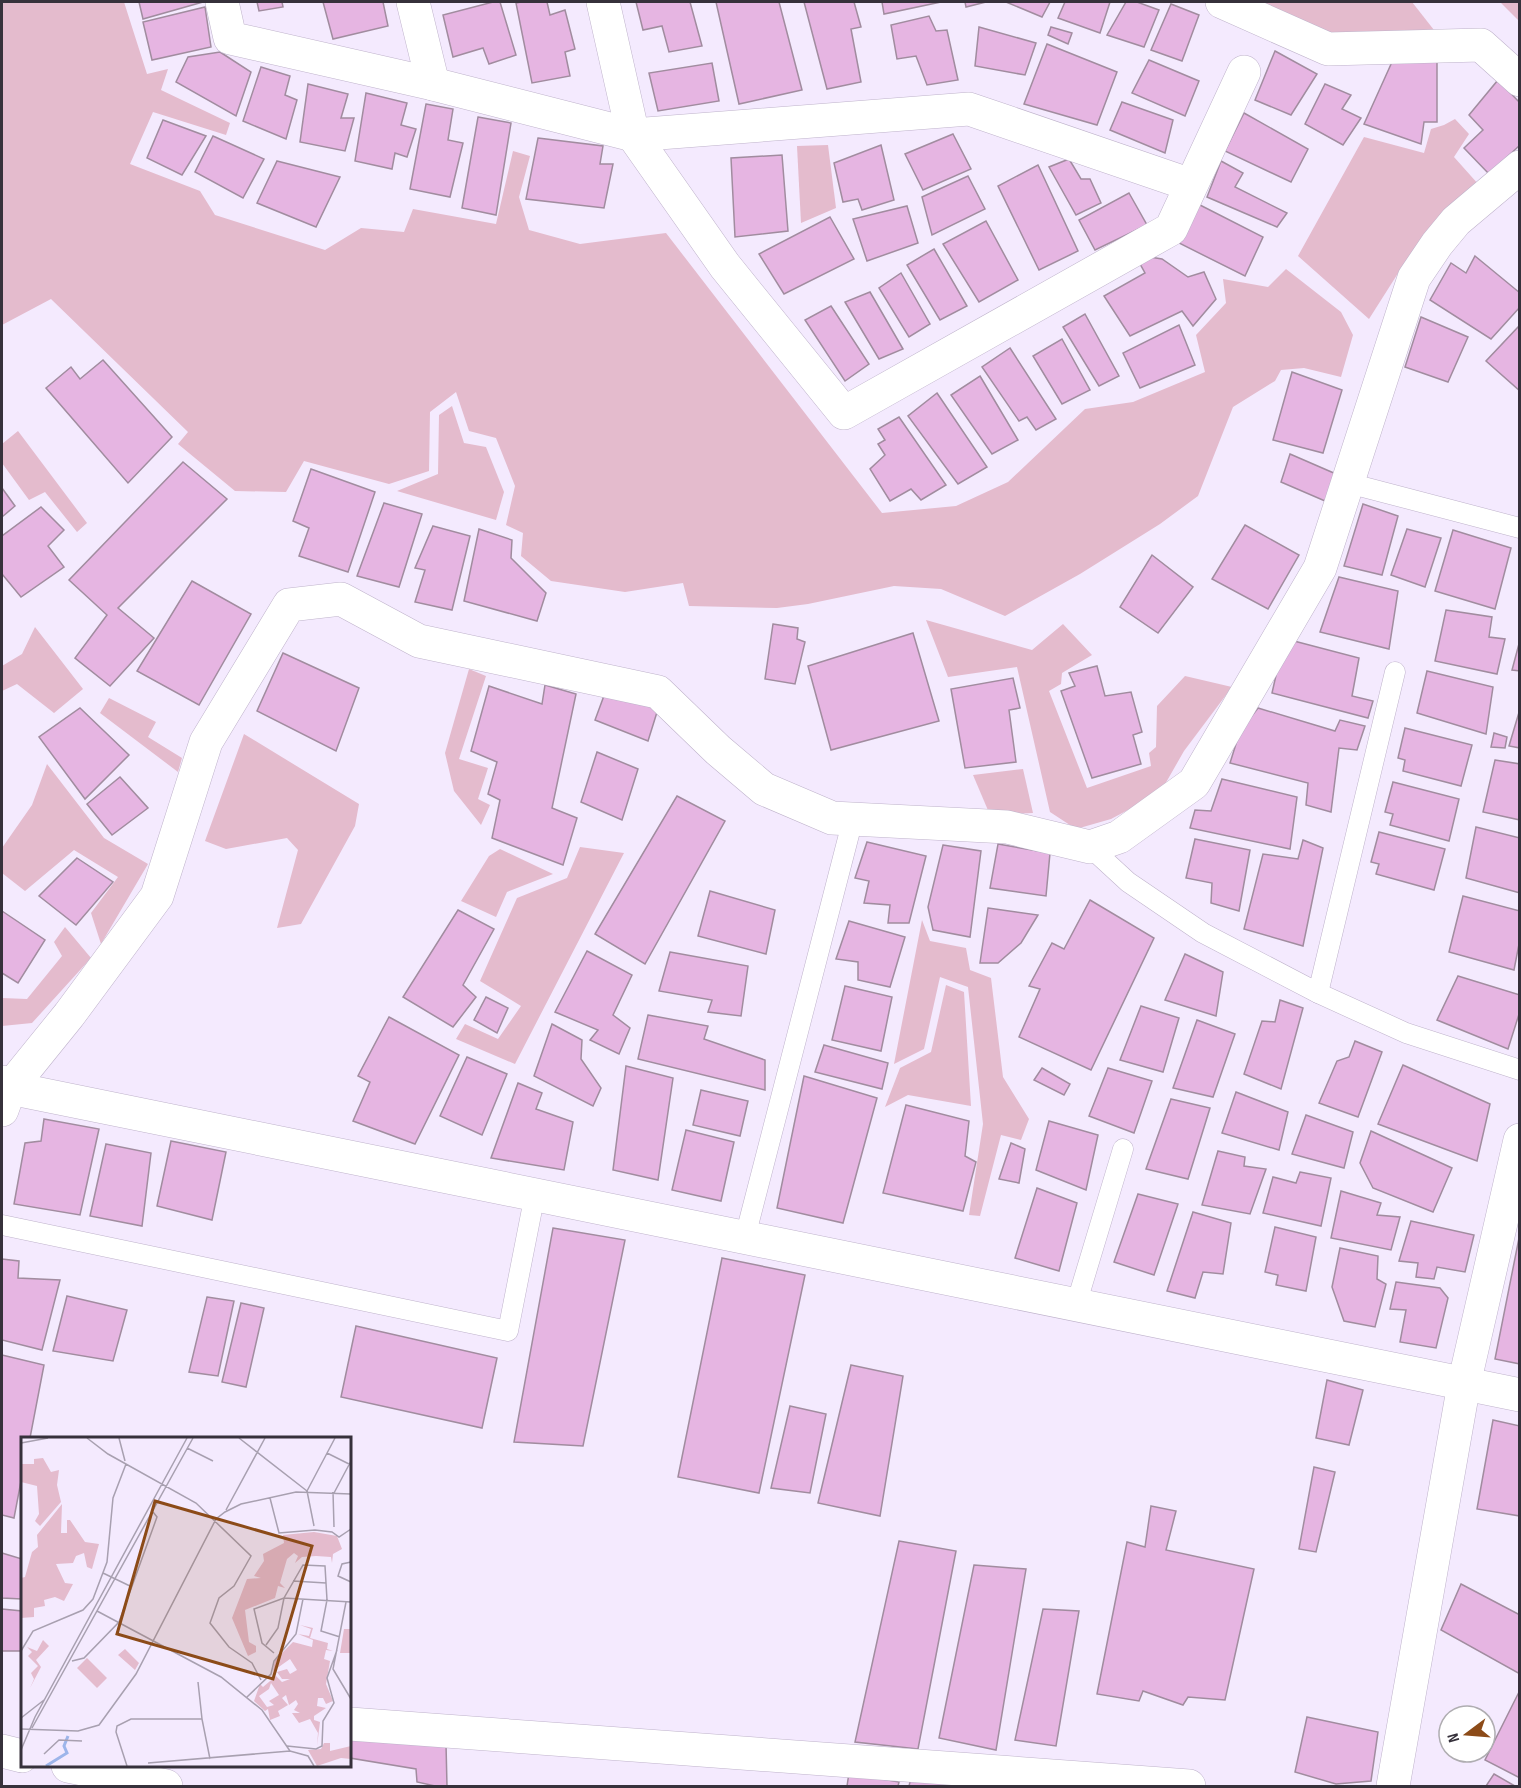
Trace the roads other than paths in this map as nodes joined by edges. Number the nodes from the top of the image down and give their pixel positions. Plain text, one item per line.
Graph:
1 (222, 2) edge
2 (413, 2) edge
3 (603, 2) edge
4 (1222, 2) edge
5 (1244, 72) dead end
6 (1520, 80) edge
7 (433, 84) junction
8 (633, 135) junction
9 (1520, 167) edge
10 (1191, 185) junction
11 (1348, 483) junction
12 (1520, 528) edge
13 (1395, 672) dead end
14 (853, 819) junction
15 (1090, 847) junction
16 (1318, 993) junction
17 (1520, 1070) edge
18 (4, 1093) edge
19 (1520, 1140) edge
20 (1123, 1149) dead end
21 (535, 1194) junction
22 (2, 1225) edge
23 (745, 1237) junction
24 (1076, 1305) junction
25 (1464, 1384) junction
26 (1520, 1395) edge
27 (351, 1724) edge
28 (2, 1751) edge
29 (21, 1756) edge
30 (80, 1767) edge
31 (127, 1771) edge
32 (984, 1779) edge
33 (166, 1786) edge
34 (1189, 1786) edge
35 (1393, 1786) edge

1 - 7 street
2 - 7 street
3 - 8 street
4 - 6 street
5 - 10 street
7 - 8 street
8 - 10 street
8 - 10 street
9 - 11 street
11 - 12 lane
11 - 15 street
13 - 16 lane
14 - 15 street
14 - 18 street
14 - 23 lane
15 - 16 lane
16 - 17 lane
18 - 21 street
19 - 25 street
20 - 24 lane
21 - 22 lane
21 - 23 street
23 - 24 street
24 - 25 street
25 - 26 street
25 - 35 street
27 - 32 street
28 - 29 street
30 - 31 street
31 - 33 street
32 - 34 street

